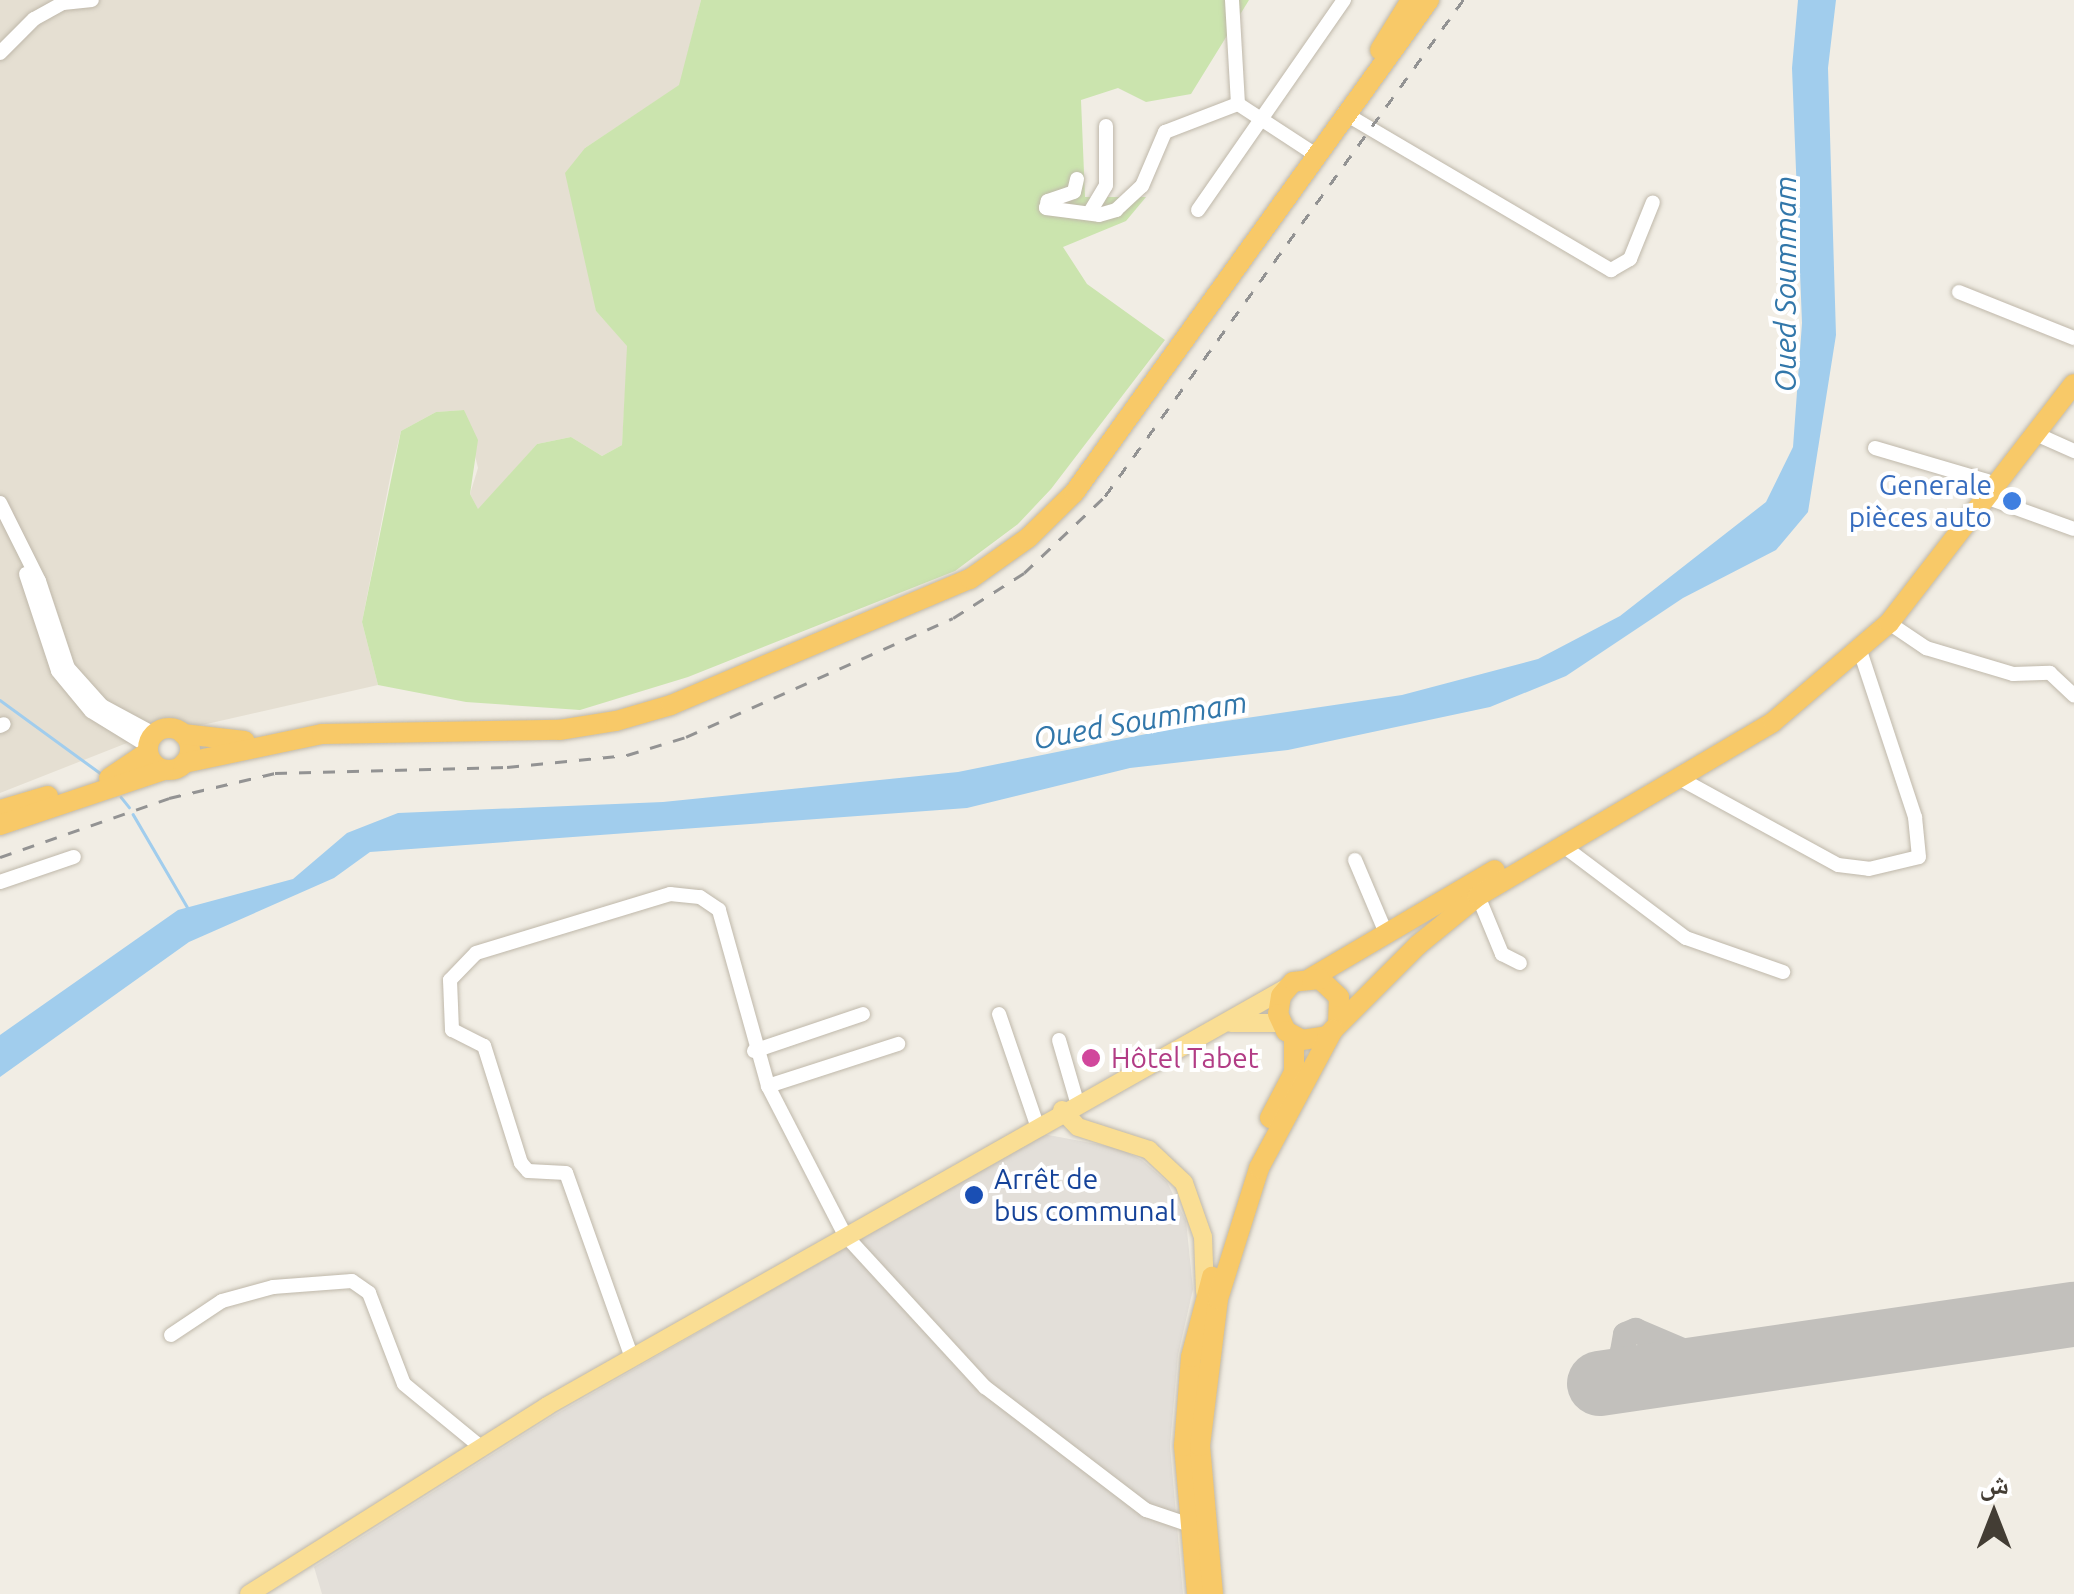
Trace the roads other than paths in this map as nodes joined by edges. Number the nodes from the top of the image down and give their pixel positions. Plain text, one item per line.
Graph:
1 (92, 0) edge
2 (1232, 0) edge
3 (1344, 0) edge
4 (1411, 0) edge
5 (1429, 0) edge
6 (0, 52) edge
7 (1238, 104) junction
8 (1350, 105) junction
9 (1260, 123) junction
10 (1106, 126) dead end
11 (1316, 155) junction
12 (1077, 180) dead end
13 (1652, 202) dead end
14 (1198, 210) dead end
15 (1090, 212) junction
16 (1959, 292) dead end
17 (2074, 338) edge
18 (2074, 363) edge
19 (2074, 384) edge
20 (2036, 434) junction
21 (1875, 448) dead end
22 (2074, 451) edge
23 (1987, 489) junction
24 (0, 503) edge
25 (0, 525) edge
26 (2074, 528) edge
27 (1889, 623) junction
28 (1860, 651) junction
29 (2074, 694) edge
30 (183, 734) junction
31 (267, 741) junction
32 (150, 744) junction
33 (174, 766) junction
34 (1679, 778) junction
35 (0, 810) edge
36 (0, 825) edge
37 (1562, 845) junction
38 (74, 858) dead end
39 (1355, 860) dead end
40 (0, 882) edge
41 (1478, 896) junction
42 (1386, 934) junction
43 (1520, 963) dead end
44 (1784, 972) dead end
45 (1311, 978) junction
46 (1286, 988) junction
47 (863, 1014) dead end
48 (999, 1014) dead end
49 (1226, 1023) junction
50 (1335, 1027) junction
51 (1287, 1030) junction
52 (1058, 1040) dead end
53 (898, 1044) dead end
54 (754, 1051) junction
55 (768, 1086) junction
56 (1070, 1106) junction
57 (1037, 1125) junction
58 (845, 1235) junction
59 (1205, 1295) junction
60 (171, 1335) dead end
61 (632, 1358) junction
62 (482, 1448) junction
63 (1187, 1524) junction
64 (250, 1594) edge
65 (1197, 1594) edge
66 (1213, 1594) edge

1 - 6 street
2 - 7 street
3 - 9 street
4 - 8 highway
5 - 8 highway
7 - 9 street
7 - 15 street
8 - 11 highway
8 - 13 street
9 - 11 street
9 - 14 street
10 - 15 street
11 - 31 highway
12 - 15 street
16 - 17 street
18 - 23 highway
19 - 20 highway
20 - 22 street
20 - 23 highway
21 - 23 street
23 - 26 street
23 - 27 highway
23 - 42 highway
24 - 32 street
25 - 32 street
27 - 28 highway
27 - 29 street
28 - 34 highway
28 - 34 street
30 - 31 highway
30 - 32 highway
30 - 33 highway
31 - 33 highway
32 - 33 highway
32 - 35 highway
33 - 36 highway
34 - 37 highway
37 - 41 highway
37 - 44 street
38 - 40 street
39 - 42 street
41 - 43 street
41 - 50 highway
42 - 45 highway
45 - 46 highway
45 - 50 highway
46 - 49 main road
46 - 51 highway
47 - 54 street
48 - 57 street
49 - 51 main road
49 - 56 main road
50 - 51 highway
50 - 66 highway
51 - 59 highway
52 - 56 street
53 - 55 street
54 - 55 street
54 - 61 street
55 - 58 street
56 - 57 main road
56 - 59 main road
57 - 58 main road
58 - 61 main road
58 - 63 street
59 - 63 highway
60 - 62 street
61 - 62 main road
62 - 64 main road
63 - 65 highway

